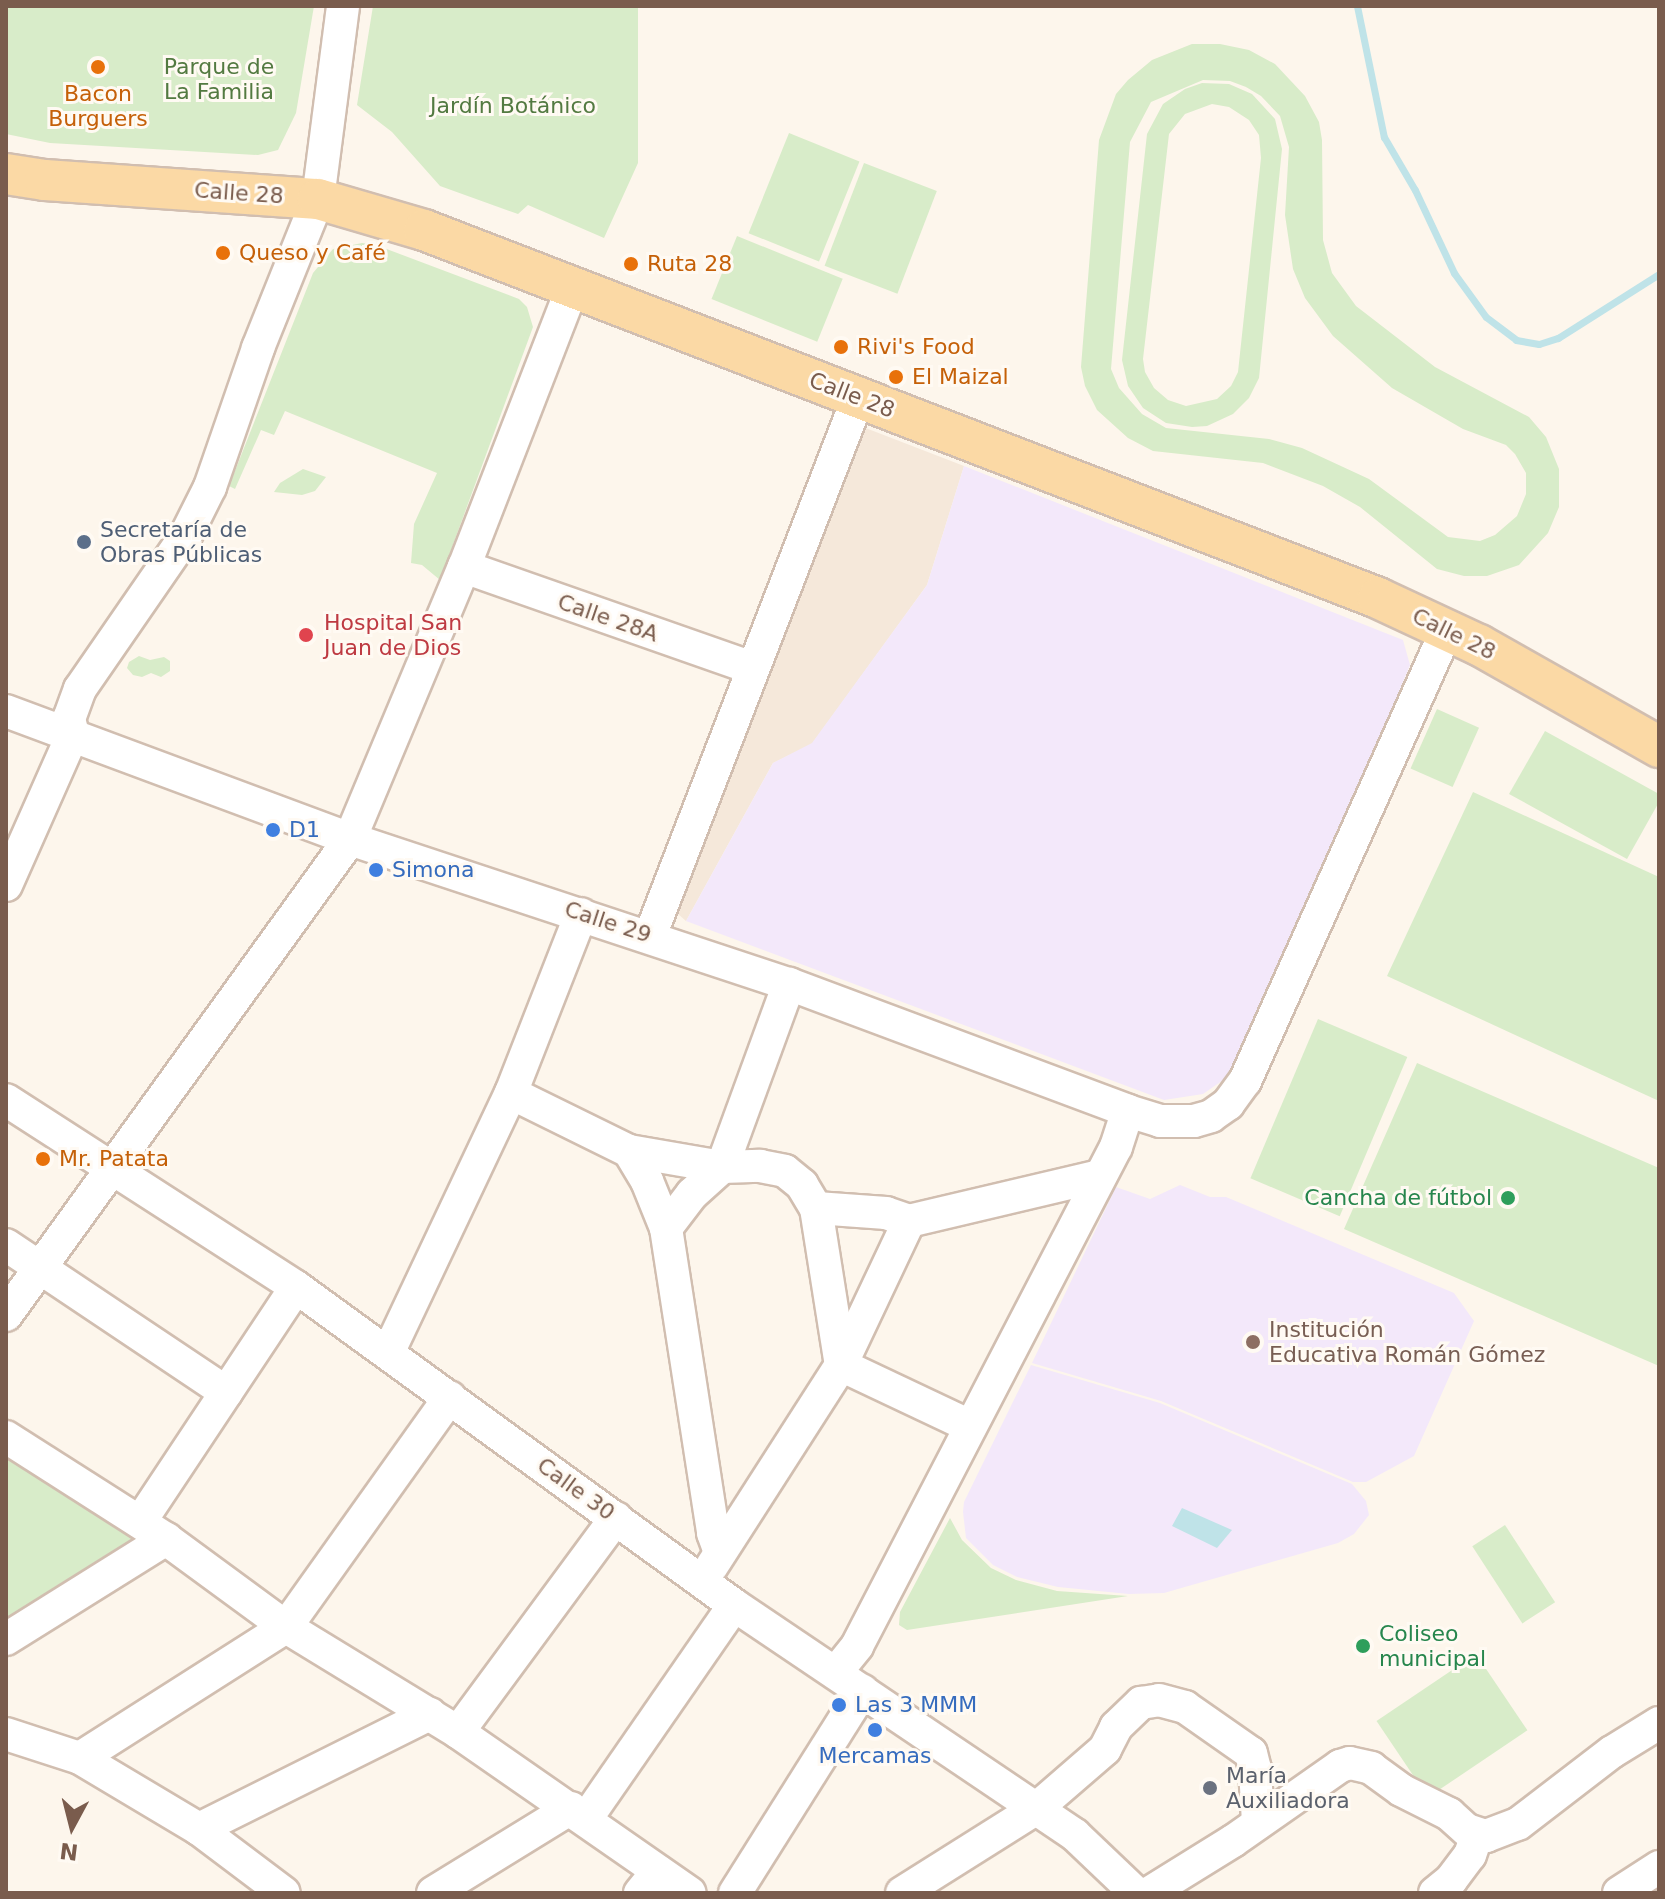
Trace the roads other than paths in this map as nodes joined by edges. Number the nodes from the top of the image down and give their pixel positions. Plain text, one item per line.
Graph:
1 (343, 6) edge
2 (6, 174) edge
3 (318, 199) junction
4 (572, 288) junction
5 (858, 398) junction
6 (464, 567) junction
7 (1447, 630) junction
8 (752, 668) junction
9 (6, 711) edge
10 (73, 734) junction
11 (1659, 747) edge
12 (350, 839) junction
13 (6, 885) edge
14 (581, 914) junction
15 (650, 936) junction
16 (789, 984) junction
17 (511, 1093) junction
18 (6, 1100) edge
19 (1128, 1111) junction
20 (629, 1151) junction
21 (722, 1167) junction
22 (113, 1168) junction
23 (1100, 1176) junction
24 (816, 1208) junction
25 (909, 1221) junction
26 (666, 1228) junction
27 (6, 1245) edge
28 (42, 1269) junction
29 (296, 1287) junction
30 (6, 1315) edge
31 (388, 1353) junction
32 (841, 1365) junction
33 (226, 1392) junction
34 (450, 1397) junction
35 (970, 1426) junction
36 (6, 1437) edge
37 (616, 1518) junction
38 (153, 1530) junction
39 (720, 1552) junction
40 (704, 1582) junction
41 (734, 1605) junction
42 (286, 1627) junction
43 (6, 1639) edge
44 (849, 1681) junction
45 (430, 1714) junction
46 (1659, 1723) edge
47 (458, 1732) junction
48 (6, 1734) edge
49 (80, 1758) junction
50 (1037, 1808) junction
51 (578, 1814) junction
52 (1258, 1823) junction
53 (199, 1829) junction
54 (1477, 1835) junction
55 (1659, 1867) edge
56 (649, 1882) edge
57 (284, 1893) edge
58 (433, 1893) edge
59 (690, 1893) edge
60 (735, 1893) edge
61 (902, 1893) edge
62 (1136, 1893) edge
63 (1149, 1893) edge
64 (1435, 1893) edge
65 (1619, 1893) edge

1 - 3 street
2 - 3 main road, Calle 28
3 - 4 main road, Calle 28
3 - 10 street
4 - 5 main road, Calle 28
4 - 6 street
5 - 7 main road, Calle 28
5 - 8 street
6 - 8 street, Calle 28A
6 - 12 street
7 - 11 main road, Calle 28
7 - 19 street, Calle 29
8 - 15 street
9 - 10 street, Calle 29
10 - 12 street, Calle 29
10 - 13 street
12 - 14 street, Calle 29
12 - 22 street
14 - 15 street, Calle 29
14 - 17 street
15 - 16 street, Calle 29
16 - 19 street, Calle 29
16 - 21 street
17 - 20 street
17 - 31 street
18 - 22 street, Calle 30
19 - 23 street
20 - 21 street
20 - 26 street
21 - 24 street
21 - 26 street
22 - 28 street
22 - 29 street, Calle 30
23 - 25 street
23 - 35 street
24 - 25 street
24 - 32 street
25 - 32 street
26 - 39 street
27 - 28 street
28 - 30 street
28 - 33 street
29 - 31 street, Calle 30
29 - 33 street
31 - 34 street, Calle 30
32 - 35 street
32 - 39 street
33 - 38 street
34 - 37 street, Calle 30
34 - 42 street
35 - 44 street
36 - 38 street
37 - 40 street, Calle 30
37 - 47 street
38 - 42 street
38 - 43 street
39 - 40 street
40 - 41 street, Calle 30
41 - 44 street, Calle 30
41 - 51 street
42 - 45 street
42 - 49 street
44 - 50 street, Calle 30
44 - 60 street
45 - 47 street
45 - 53 street
46 - 54 street
47 - 51 street
48 - 49 street
49 - 53 street
50 - 52 street
50 - 61 street
50 - 62 street, Calle 30
51 - 56 street
51 - 58 street
52 - 54 street
52 - 63 street
53 - 57 street
54 - 64 street
55 - 65 street
56 - 59 street

